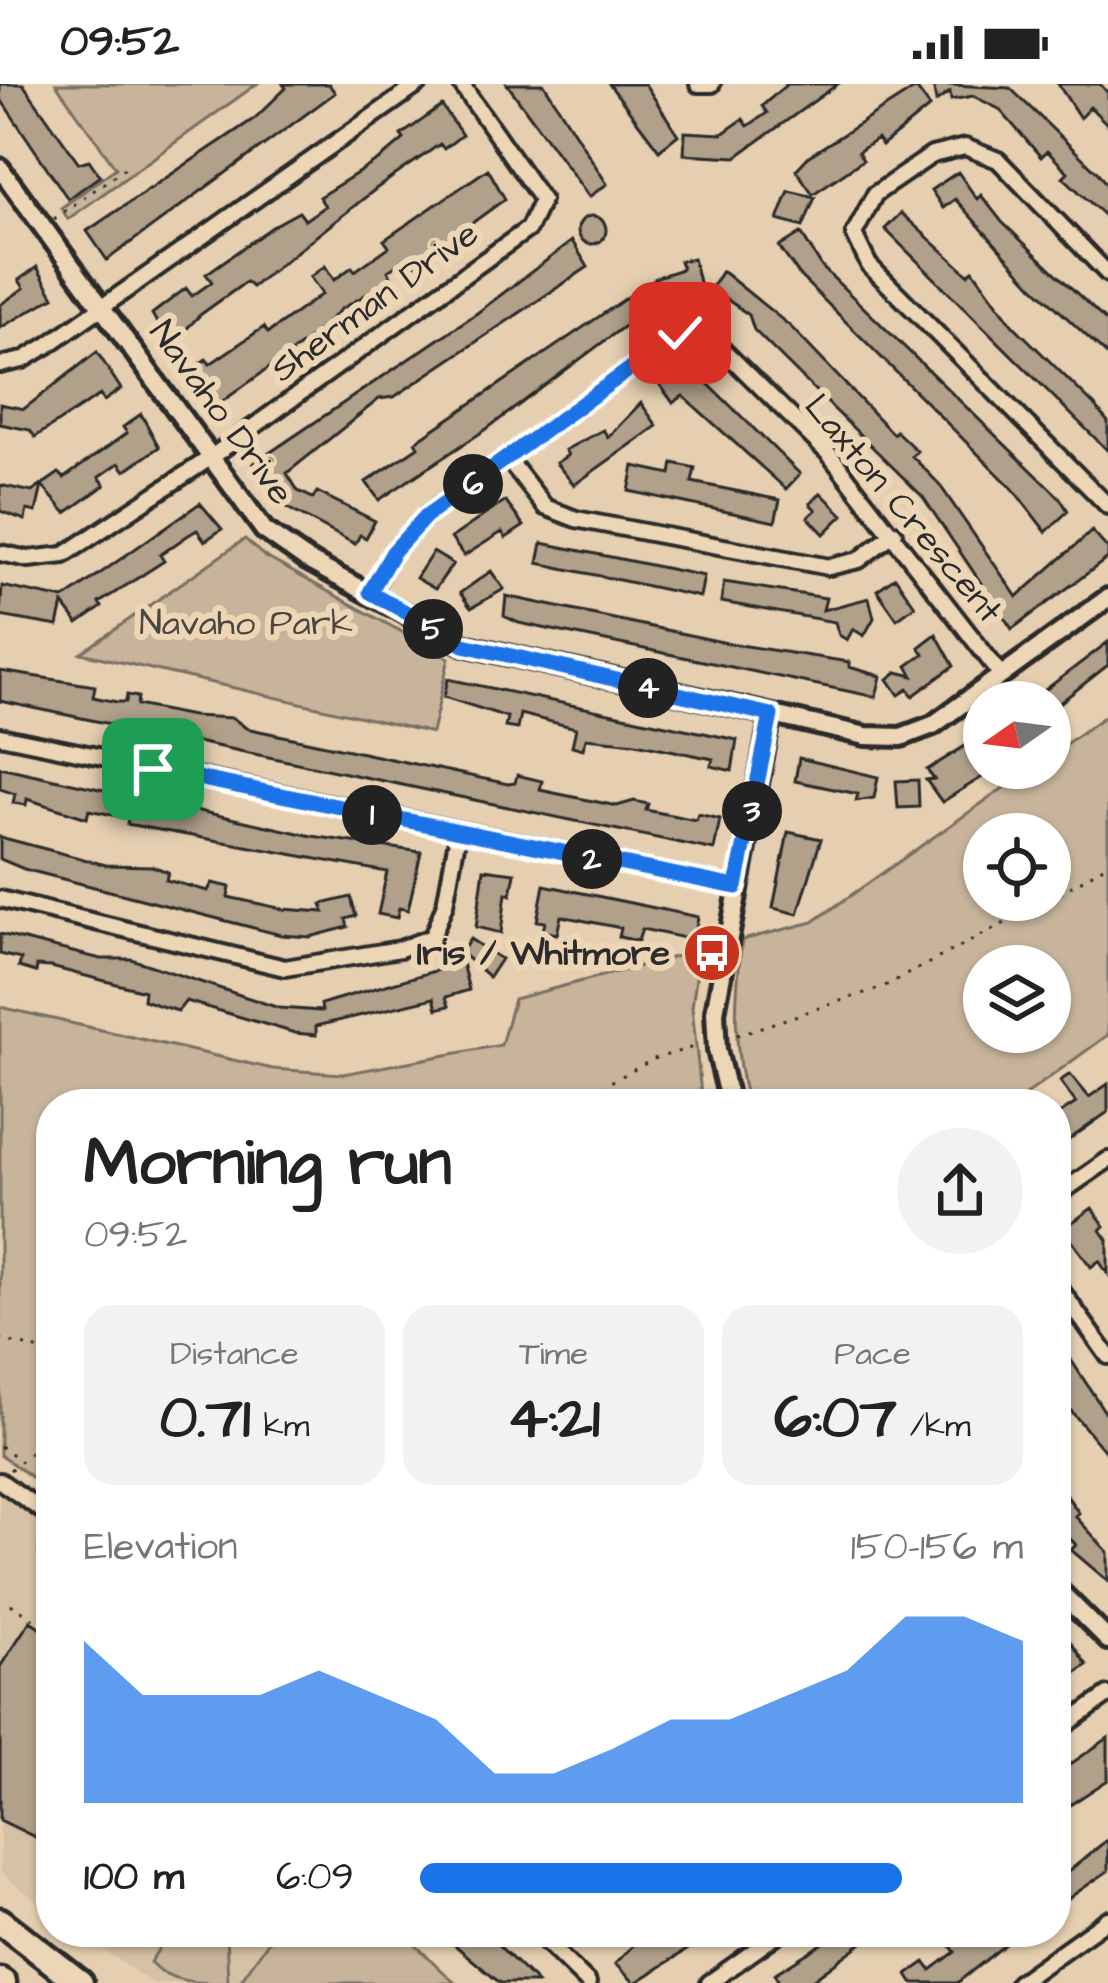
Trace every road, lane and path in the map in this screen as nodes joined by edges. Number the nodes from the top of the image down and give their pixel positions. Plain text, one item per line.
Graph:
1 (419, 84) edge
2 (461, 84) edge
3 (698, 84) edge
4 (712, 84) edge
5 (129, 165) dead end
6 (0, 168) edge
7 (53, 220) dead end
8 (1108, 274) edge
9 (103, 305) junction
10 (0, 365) edge
11 (210, 458) junction
12 (508, 459) junction
13 (1108, 506) edge
14 (894, 533) junction
15 (0, 553) edge
16 (370, 592) junction
17 (1108, 598) edge
18 (1002, 676) junction
19 (771, 715) junction
20 (0, 736) edge
21 (458, 834) junction
22 (1108, 863) edge
23 (736, 887) junction
24 (1071, 887) edge
25 (0, 899) edge
26 (1010, 921) edge
27 (737, 1035) dead end
28 (697, 1046) dead end
29 (597, 1089) edge
30 (726, 1089) edge
31 (1108, 1160) edge
32 (1071, 1186) edge
33 (1071, 1304) edge
34 (0, 1339) edge
35 (36, 1349) edge
36 (1108, 1356) edge
37 (0, 1446) edge
38 (36, 1447) edge
39 (19, 1460) junction
40 (4, 1476) edge
41 (36, 1504) edge
42 (1071, 1603) edge
43 (11, 1604) dead end
44 (36, 1620) edge
45 (1108, 1640) edge
46 (1108, 1695) edge
47 (1071, 1721) edge
48 (1108, 1918) edge
49 (0, 1921) edge
50 (1071, 1945) edge
51 (551, 1947) edge
52 (760, 1947) edge
53 (1068, 1947) edge
54 (80, 1983) edge
55 (588, 1983) edge
56 (709, 1983) edge
57 (1018, 1983) edge

1 - 9 street
2 - 11 street, Sherman Drive
3 - 4 street
5 - 7 path
6 - 9 street, Navaho Drive
8 - 13 street
9 - 10 street
9 - 11 street, Navaho Drive
11 - 15 street, Sherman Drive
11 - 16 street, Navaho Drive
12 - 14 street
12 - 14 street, Laxton Crescent
12 - 16 street, Laxton Crescent
14 - 18 street, Laxton Crescent
16 - 19 street, Navaho Drive
17 - 18 street, Navaho Drive
18 - 19 street, Navaho Drive
19 - 23 street
20 - 21 street
21 - 23 street
21 - 25 street
22 - 24 path
23 - 30 street
26 - 27 path
28 - 29 path
31 - 32 street
33 - 36 street
34 - 35 path
37 - 39 path
38 - 39 path
39 - 40 path
40 - 41 street
42 - 45 street
43 - 44 path
46 - 47 street
48 - 50 street
49 - 54 highway
51 - 55 street
52 - 56 street
53 - 57 street

